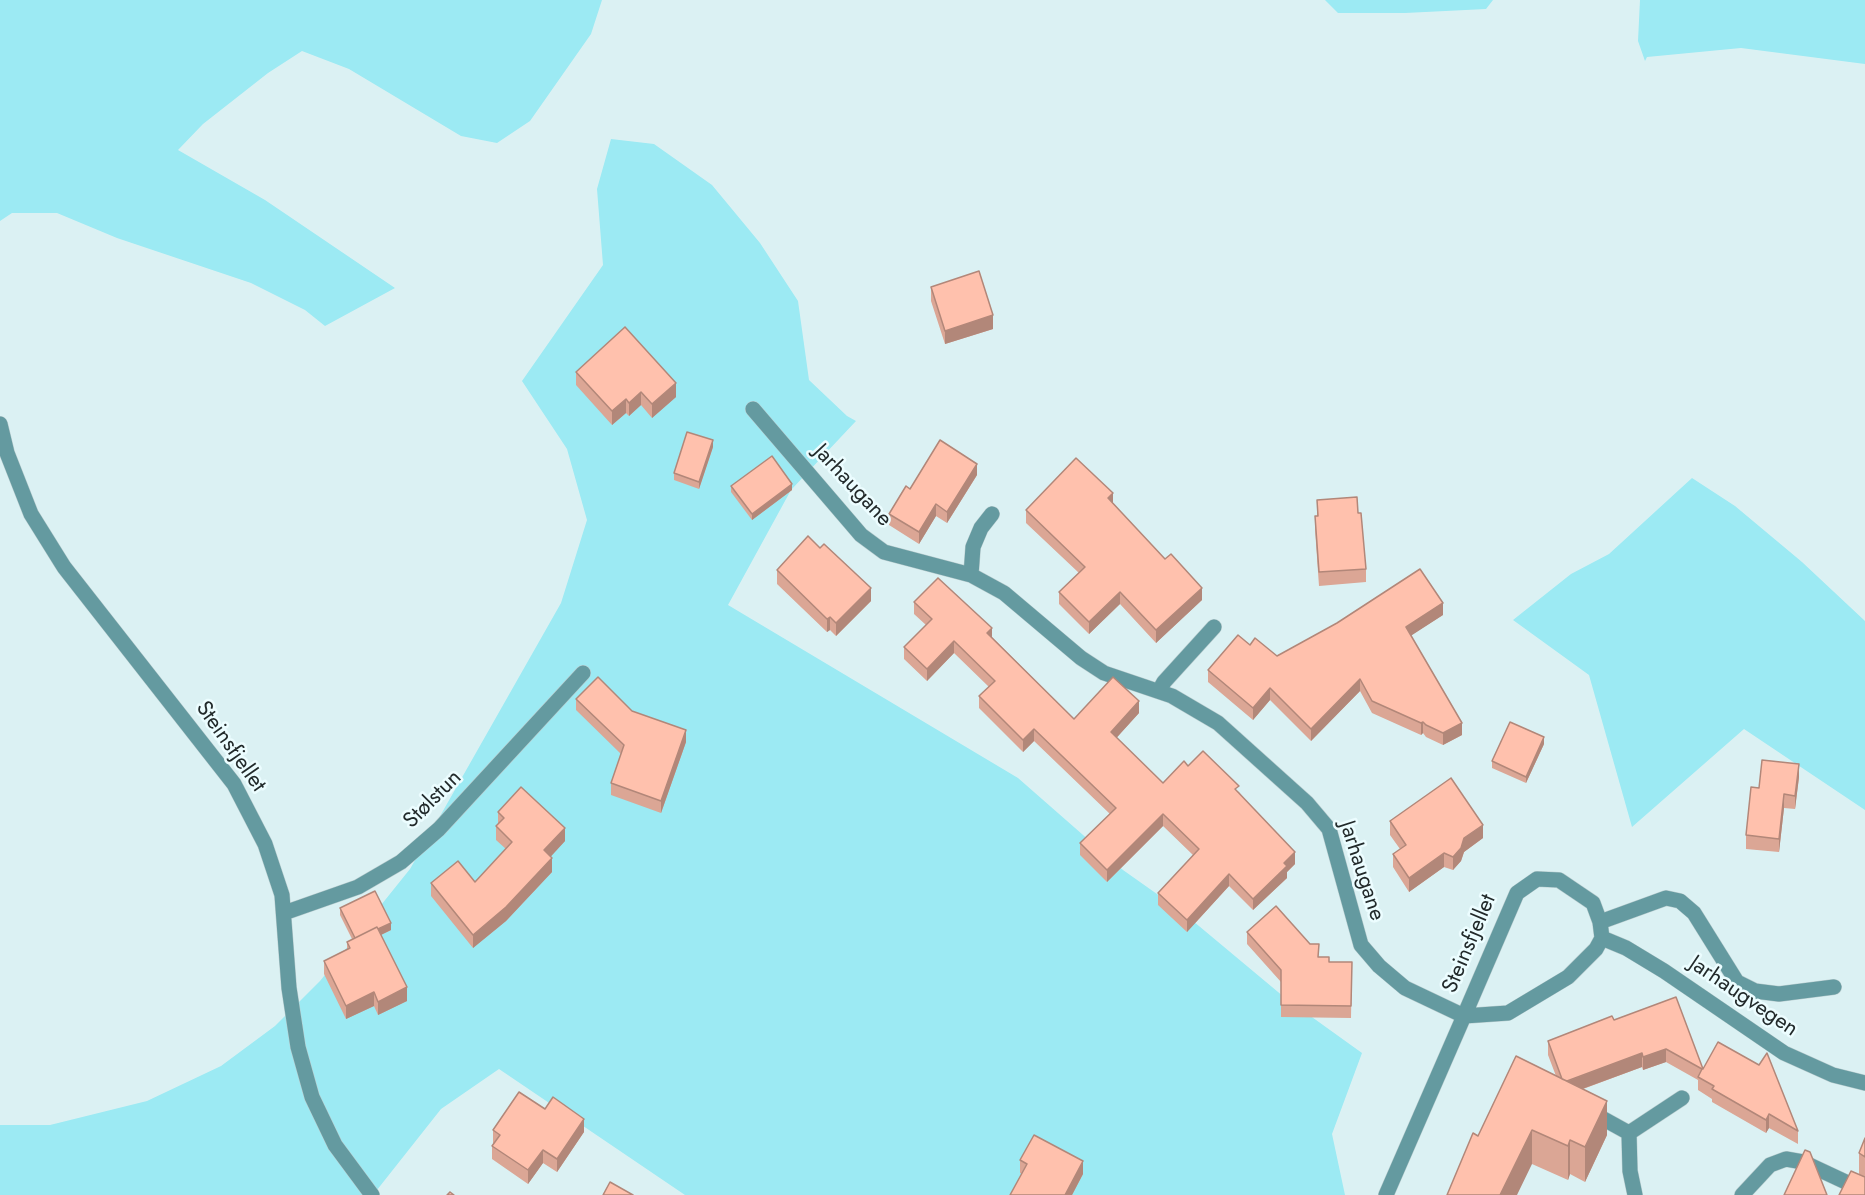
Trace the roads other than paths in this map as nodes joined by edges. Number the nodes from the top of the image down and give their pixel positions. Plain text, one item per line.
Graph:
1 (753, 409) dead end
2 (0, 424) edge
3 (992, 514) dead end
4 (971, 575) junction
5 (1214, 627) dead end
6 (583, 673) dead end
7 (1159, 691) junction
8 (284, 913) junction
9 (1600, 922) junction
10 (1602, 938) junction
11 (1834, 987) dead end
12 (1464, 1016) junction
13 (1865, 1083) edge
14 (1682, 1098) dead end
15 (1577, 1105) edge
16 (1629, 1133) junction
17 (1865, 1191) edge
18 (372, 1195) edge
19 (1386, 1195) edge
20 (1635, 1195) edge
21 (1742, 1195) edge

1 - 4 street, Jarhaugane
2 - 8 street, Steinsfjellet
3 - 4 street
4 - 7 street, Jarhaugane
5 - 7 street
6 - 8 street, Stølstun
7 - 12 street, Jarhaugane
8 - 18 street, Steinsfjellet
9 - 10 street, Steinsfjellet
9 - 11 street
9 - 12 street, Steinsfjellet
10 - 12 street, Steinsfjellet
10 - 13 street, Jarhaugvegen
12 - 19 street, Steinsfjellet
14 - 16 street
15 - 16 street
16 - 20 street
17 - 21 street

